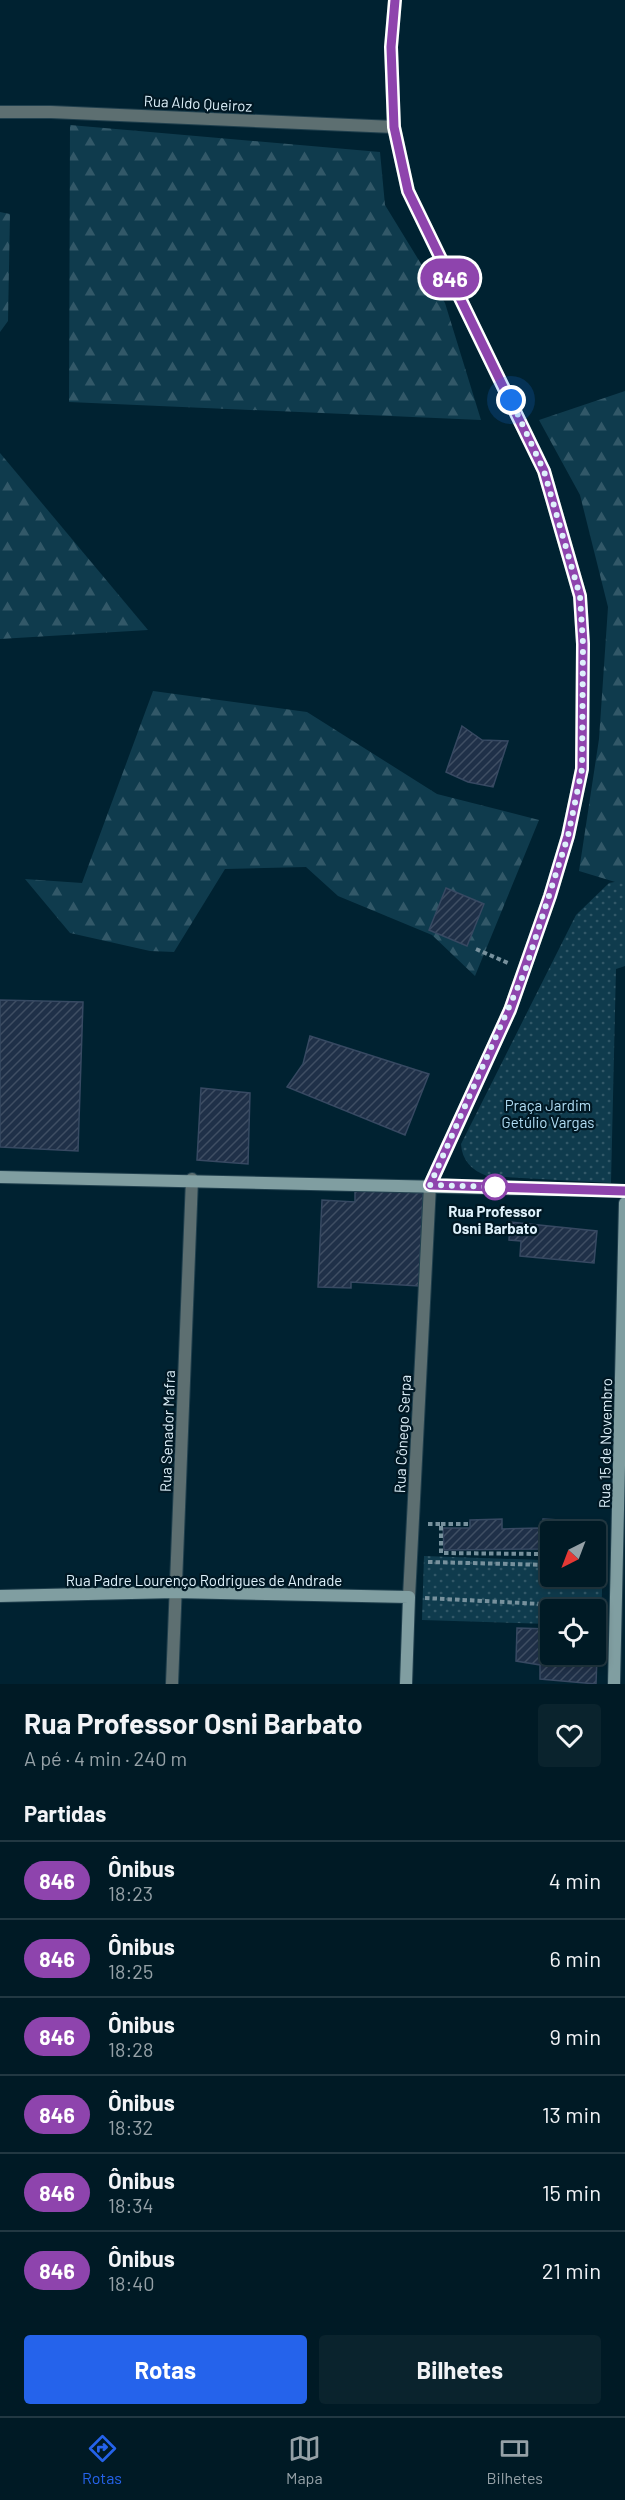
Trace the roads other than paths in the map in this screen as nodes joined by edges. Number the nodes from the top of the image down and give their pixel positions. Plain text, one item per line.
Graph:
1 (395, 0) edge
2 (0, 112) edge
3 (394, 127) junction
4 (0, 1177) edge
5 (192, 1179) junction
6 (430, 1185) junction
7 (625, 1191) edge
8 (625, 1203) edge
9 (175, 1592) junction
10 (0, 1596) edge
11 (409, 1597) junction
12 (172, 1684) edge
13 (406, 1684) edge
14 (614, 1684) edge

1 - 3 main road
2 - 3 street, Rua Aldo Queiroz
3 - 6 main road
4 - 5 main road
5 - 6 main road
5 - 9 street, Rua Senador Mafra
6 - 7 main road
6 - 11 street, Rua Cônego Serpa
8 - 14 main road, Rua 15 de Novembro
9 - 10 main road, Rua Padre Lourenço Rodrigues de Andrade
9 - 11 main road, Rua Padre Lourenço Rodrigues de Andrade
9 - 12 street, Rua Senador Mafra
11 - 13 main road, Rua Cônego Serpa

